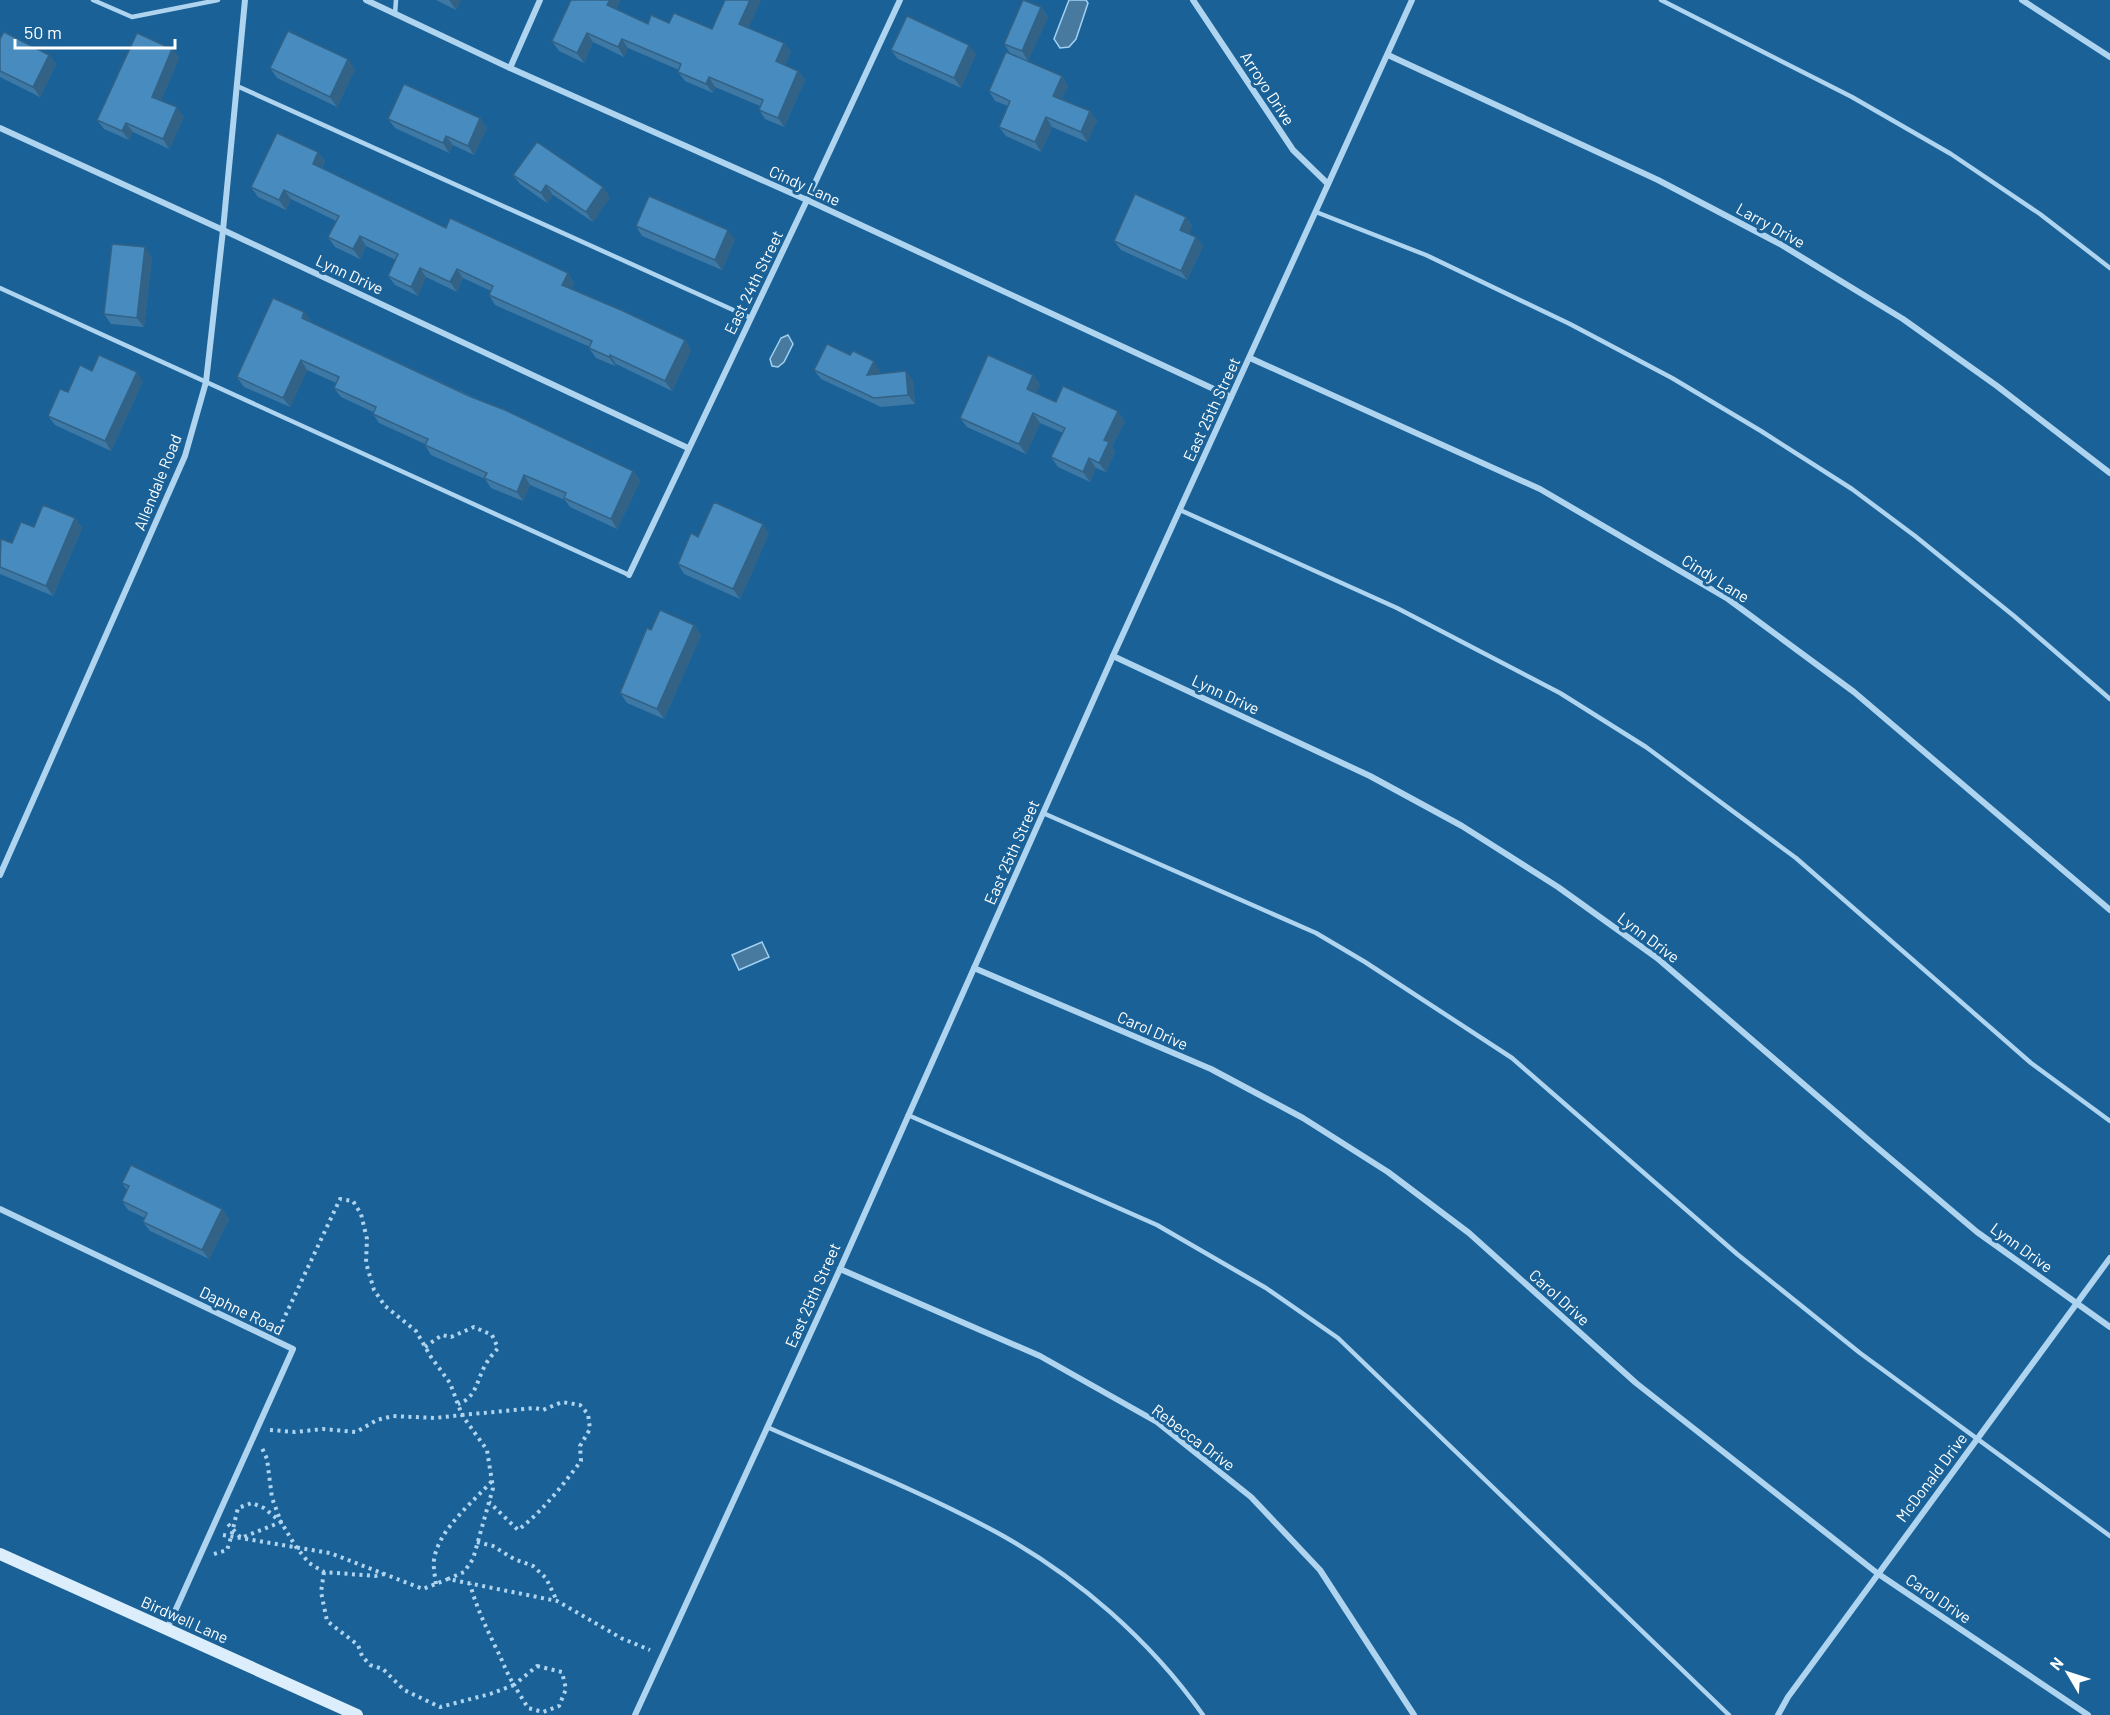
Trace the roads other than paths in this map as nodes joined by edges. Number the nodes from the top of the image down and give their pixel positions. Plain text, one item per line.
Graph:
1 (93, 0) edge
2 (218, 0) edge
3 (245, 0) edge
4 (366, 0) edge
5 (396, 0) edge
6 (540, 0) edge
7 (900, 0) edge
8 (1193, 0) edge
9 (1412, 0) edge
10 (1661, 0) edge
11 (2022, 0) edge
12 (395, 14) junction
13 (1388, 55) junction
14 (2110, 57) edge
15 (510, 68) junction
16 (237, 86) junction
17 (0, 128) edge
18 (1328, 184) junction
19 (807, 200) junction
20 (1316, 212) junction
21 (224, 230) junction
22 (2110, 268) edge
23 (0, 288) edge
24 (751, 318) junction
25 (1250, 358) junction
26 (206, 382) junction
27 (1231, 397) junction
28 (688, 448) junction
29 (2110, 473) edge
30 (1180, 510) junction
31 (629, 575) joint
32 (1113, 656) junction
33 (2110, 699) edge
34 (1043, 813) junction
35 (0, 875) edge
36 (2110, 910) edge
37 (974, 968) junction
38 (908, 1115) junction
39 (2110, 1121) edge
40 (0, 1209) edge
41 (2110, 1258) edge
42 (840, 1269) junction
43 (2077, 1303) junction
44 (2110, 1327) edge
45 (767, 1427) junction
46 (1977, 1438) junction
47 (2110, 1536) edge
48 (0, 1554) edge
49 (1877, 1573) junction
50 (167, 1629) junction
51 (357, 1715) edge
52 (635, 1715) edge
53 (1203, 1715) edge
54 (1414, 1715) edge
55 (1729, 1715) edge
56 (1778, 1715) edge
57 (2088, 1715) edge

1 - 2 lane
3 - 16 street, Allendale Road
4 - 12 street, Cindy Lane
5 - 12 lane
6 - 15 street
7 - 19 street, East 24th Street
8 - 18 street, Arroyo Drive
9 - 13 street, East 25th Street
10 - 22 lane
11 - 14 street
12 - 15 street, Cindy Lane
13 - 18 street, East 25th Street
13 - 29 street, Larry Drive
15 - 19 street, Cindy Lane
16 - 21 street, Allendale Road
16 - 24 lane
17 - 21 street, Lynn Drive
18 - 20 street, East 25th Street
19 - 24 street, East 24th Street
19 - 27 street, Cindy Lane
20 - 25 street, East 25th Street
20 - 33 lane
21 - 26 street, Allendale Road
21 - 28 street, Lynn Drive
23 - 26 lane
24 - 28 street, East 24th Street
25 - 27 street, East 25th Street
25 - 36 street, Cindy Lane
26 - 31 lane
26 - 35 street, Allendale Road
27 - 30 street, East 25th Street
28 - 31 street, East 24th Street
30 - 32 street, East 25th Street
30 - 39 lane
32 - 34 street, East 25th Street
32 - 43 street, Lynn Drive
34 - 37 street, East 25th Street
34 - 46 lane
37 - 38 street, East 25th Street
37 - 49 street, Carol Drive
38 - 42 street, East 25th Street
38 - 55 lane
40 - 50 street, Daphne Road
41 - 43 street, McDonald Drive
42 - 45 street, East 25th Street
42 - 54 street, Rebecca Drive
43 - 44 street, Lynn Drive
43 - 46 street, McDonald Drive
45 - 52 street, East 25th Street
45 - 53 lane
46 - 47 lane
46 - 49 street, McDonald Drive
48 - 50 street, Birdwell Lane
49 - 56 street, McDonald Drive
49 - 57 street, Carol Drive
50 - 51 street, Birdwell Lane

